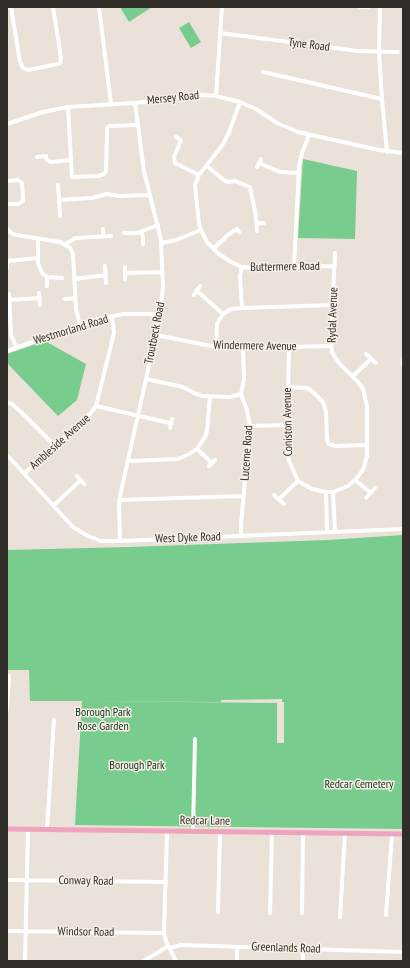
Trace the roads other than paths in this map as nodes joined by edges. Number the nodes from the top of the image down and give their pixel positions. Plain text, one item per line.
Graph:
1 (9, 7) edge
2 (53, 7) edge
3 (99, 7) edge
4 (222, 7) edge
5 (360, 7) edge
6 (368, 7) edge
7 (380, 7) edge
8 (220, 33) junction
9 (379, 52) junction
10 (398, 52) dead end
11 (263, 72) dead end
12 (216, 96) junction
13 (382, 99) junction
14 (240, 102) junction
15 (135, 103) junction
16 (112, 104) junction
17 (68, 107) junction
18 (7, 124) edge
19 (138, 125) junction
20 (309, 135) junction
21 (176, 137) dead end
22 (387, 152) junction
23 (403, 153) edge
24 (36, 157) dead end
25 (70, 160) junction
26 (259, 163) dead end
27 (207, 166) junction
28 (298, 173) junction
29 (199, 175) junction
30 (7, 181) edge
31 (58, 185) dead end
32 (150, 195) junction
33 (59, 200) junction
34 (7, 204) edge
35 (60, 216) dead end
36 (257, 223) junction
37 (264, 223) dead end
38 (158, 225) junction
39 (7, 228) edge
40 (103, 229) dead end
41 (201, 230) junction
42 (257, 231) dead end
43 (141, 232) junction
44 (239, 232) dead end
45 (124, 233) dead end
46 (103, 236) junction
47 (111, 236) dead end
48 (38, 239) junction
49 (162, 243) junction
50 (65, 244) junction
51 (143, 244) dead end
52 (213, 249) junction
53 (335, 253) dead end
54 (38, 258) junction
55 (7, 261) edge
56 (105, 266) dead end
57 (335, 266) junction
58 (125, 267) dead end
59 (242, 267) junction
60 (294, 267) junction
61 (7, 268) edge
62 (163, 272) junction
63 (125, 273) junction
64 (106, 275) junction
65 (47, 277) junction
66 (62, 278) dead end
67 (74, 279) junction
68 (125, 279) dead end
69 (106, 283) dead end
70 (47, 286) dead end
71 (200, 286) dead end
72 (196, 290) junction
73 (40, 293) dead end
74 (9, 294) dead end
75 (194, 296) dead end
76 (40, 298) junction
77 (75, 298) junction
78 (65, 299) dead end
79 (9, 300) junction
80 (40, 305) dead end
81 (333, 305) junction
82 (242, 308) junction
83 (223, 314) junction
84 (160, 315) junction
85 (112, 317) junction
86 (8, 320) edge
87 (80, 325) junction
88 (156, 335) junction
89 (331, 346) junction
90 (216, 347) junction
91 (289, 347) junction
92 (16, 348) junction
93 (243, 348) junction
94 (7, 351) edge
95 (366, 354) dead end
96 (371, 359) junction
97 (403, 360) edge
98 (376, 363) dead end
99 (403, 365) edge
100 (353, 376) junction
101 (146, 378) junction
102 (288, 387) junction
103 (241, 394) junction
104 (210, 396) junction
105 (7, 402) edge
106 (96, 406) junction
107 (138, 416) junction
108 (171, 423) dead end
109 (287, 425) junction
110 (250, 426) junction
111 (367, 445) junction
112 (55, 446) junction
113 (197, 449) junction
114 (7, 455) edge
115 (128, 459) junction
116 (212, 463) dead end
117 (25, 473) junction
118 (77, 476) dead end
119 (81, 480) junction
120 (298, 480) junction
121 (355, 480) junction
122 (84, 484) dead end
123 (375, 488) dead end
124 (326, 492) junction
125 (333, 492) junction
126 (371, 493) junction
127 (274, 495) dead end
128 (243, 496) junction
129 (366, 498) dead end
130 (279, 499) junction
131 (119, 500) junction
132 (284, 504) dead end
133 (54, 505) junction
134 (403, 529) edge
135 (327, 532) junction
136 (335, 532) junction
137 (241, 536) junction
138 (120, 541) junction
139 (9, 676) dead end
140 (7, 697) edge
141 (7, 710) edge
142 (54, 720) dead end
143 (195, 739) dead end
144 (7, 829) edge
145 (28, 829) junction
146 (47, 829) junction
147 (167, 830) junction
148 (193, 831) junction
149 (220, 831) junction
150 (272, 832) junction
151 (303, 833) junction
152 (345, 833) junction
153 (392, 834) junction
154 (403, 834) edge
155 (7, 880) edge
156 (27, 880) junction
157 (166, 882) junction
158 (218, 912) dead end
159 (270, 913) dead end
160 (302, 913) dead end
161 (386, 915) dead end
162 (340, 917) dead end
163 (7, 930) edge
164 (26, 931) junction
165 (164, 933) junction
166 (168, 947) junction
167 (237, 947) junction
168 (303, 949) junction
169 (403, 952) edge
170 (25, 961) edge
171 (144, 961) edge
172 (176, 961) edge
173 (237, 961) edge
174 (303, 961) edge

1 - 2 street
3 - 16 street
4 - 8 street
5 - 6 street
7 - 9 street
8 - 9 street, Tyne Road
8 - 12 street
9 - 10 street, Tyne Road
9 - 13 street
11 - 13 street
12 - 14 street, Mersey Road
12 - 15 street, Mersey Road
13 - 22 street
14 - 20 street, Mersey Road
14 - 27 street
15 - 16 street, Mersey Road
15 - 19 street, Troutbeck Road
16 - 17 street, Mersey Road
17 - 18 street, Mersey Road
17 - 25 street
19 - 25 street
19 - 32 street, Troutbeck Road
20 - 22 street, Mersey Road
20 - 28 street
21 - 29 street
22 - 23 street, Mersey Road
24 - 25 street
26 - 28 street
27 - 29 street
27 - 36 street
28 - 60 street
29 - 41 street, Buttermere Road
30 - 34 street
31 - 33 street
32 - 33 street
32 - 38 street, Troutbeck Road
33 - 35 street
36 - 37 street
36 - 42 street
38 - 43 street
38 - 49 street, Troutbeck Road
39 - 48 street
40 - 46 street
41 - 49 street
41 - 52 street, Buttermere Road
43 - 45 street
43 - 51 street
44 - 52 street
46 - 47 street
46 - 50 street
48 - 50 street
48 - 54 street
49 - 62 street, Troutbeck Road
50 - 67 street
52 - 59 street, Buttermere Road
53 - 57 street, Rydal Avenue
54 - 55 street
54 - 65 street
55 - 61 street
56 - 64 street
57 - 60 street, Buttermere Road
57 - 81 street, Rydal Avenue
58 - 63 street
59 - 60 street, Buttermere Road
59 - 82 street
62 - 63 street
62 - 84 street, Troutbeck Road
63 - 68 street
64 - 67 street
64 - 69 street
65 - 66 street
65 - 70 street
67 - 77 street
71 - 72 street
72 - 75 street
72 - 83 street
73 - 76 street
74 - 79 street
76 - 79 street
76 - 80 street
77 - 78 street
77 - 87 street
79 - 86 street
81 - 82 street
81 - 89 street, Rydal Avenue
82 - 83 street
83 - 90 street
84 - 85 street, Westmorland Road
84 - 88 street, Troutbeck Road
85 - 87 street, Westmorland Road
85 - 106 street, Ambleside Avenue
86 - 92 street
87 - 92 street, Westmorland Road
88 - 90 street, Windermere Avenue
88 - 101 street, Troutbeck Road
89 - 91 street, Windermere Avenue
89 - 100 street, Rydal Avenue
90 - 93 street, Windermere Avenue
91 - 93 street, Windermere Avenue
91 - 102 street, Coniston Avenue
92 - 94 street, Westmorland Road
93 - 103 street, Lucerne Road
95 - 96 street
96 - 98 street
96 - 100 street
97 - 99 street
100 - 111 street, Rydal Avenue
101 - 104 street
101 - 107 street, Troutbeck Road
102 - 109 street, Coniston Avenue
102 - 111 street
103 - 104 street
103 - 110 street, Lucerne Road
104 - 113 street
105 - 112 street
106 - 107 street
106 - 112 street, Ambleside Avenue
107 - 108 street
107 - 115 street, Troutbeck Road
109 - 110 street
109 - 120 street, Coniston Avenue
110 - 128 street, Lucerne Road
111 - 121 street, Rydal Avenue
112 - 117 street, Ambleside Avenue
113 - 115 street
113 - 116 street
114 - 117 street, West Dyke Road
115 - 131 street, Troutbeck Road
117 - 133 street, West Dyke Road
118 - 119 street
119 - 122 street
119 - 133 street
120 - 124 street
120 - 130 street
121 - 125 street, Rydal Avenue
121 - 126 street
123 - 126 street
124 - 125 street
124 - 135 street
125 - 136 street
126 - 129 street
127 - 130 street
128 - 131 street
128 - 137 street, Lucerne Road
130 - 132 street
131 - 138 street, Troutbeck Road
133 - 138 street, West Dyke Road
134 - 136 street, West Dyke Road
135 - 136 street, West Dyke Road
135 - 137 street, West Dyke Road
137 - 138 street, West Dyke Road
139 - 140 street
140 - 141 street
142 - 146 street
143 - 148 street
144 - 145 main road, Redcar Lane
145 - 146 main road, Redcar Lane
145 - 156 street
146 - 147 main road, Redcar Lane
147 - 148 main road, Redcar Lane
147 - 157 street
148 - 149 main road, Redcar Lane
149 - 150 main road, Redcar Lane
149 - 158 street
150 - 151 main road, Redcar Lane
150 - 159 street
151 - 152 main road, Redcar Lane
151 - 160 street
152 - 153 main road, Redcar Lane
152 - 162 street
153 - 154 main road, Redcar Lane
153 - 161 street
155 - 156 street, Conway Road
156 - 157 street, Conway Road
156 - 164 street
157 - 165 street
163 - 164 street, Windsor Road
164 - 165 street, Windsor Road
164 - 170 street
165 - 166 street
166 - 167 street, Greenlands Road
166 - 171 street
166 - 172 street
167 - 168 street, Greenlands Road
167 - 173 street
168 - 169 street, Greenlands Road
168 - 174 street

